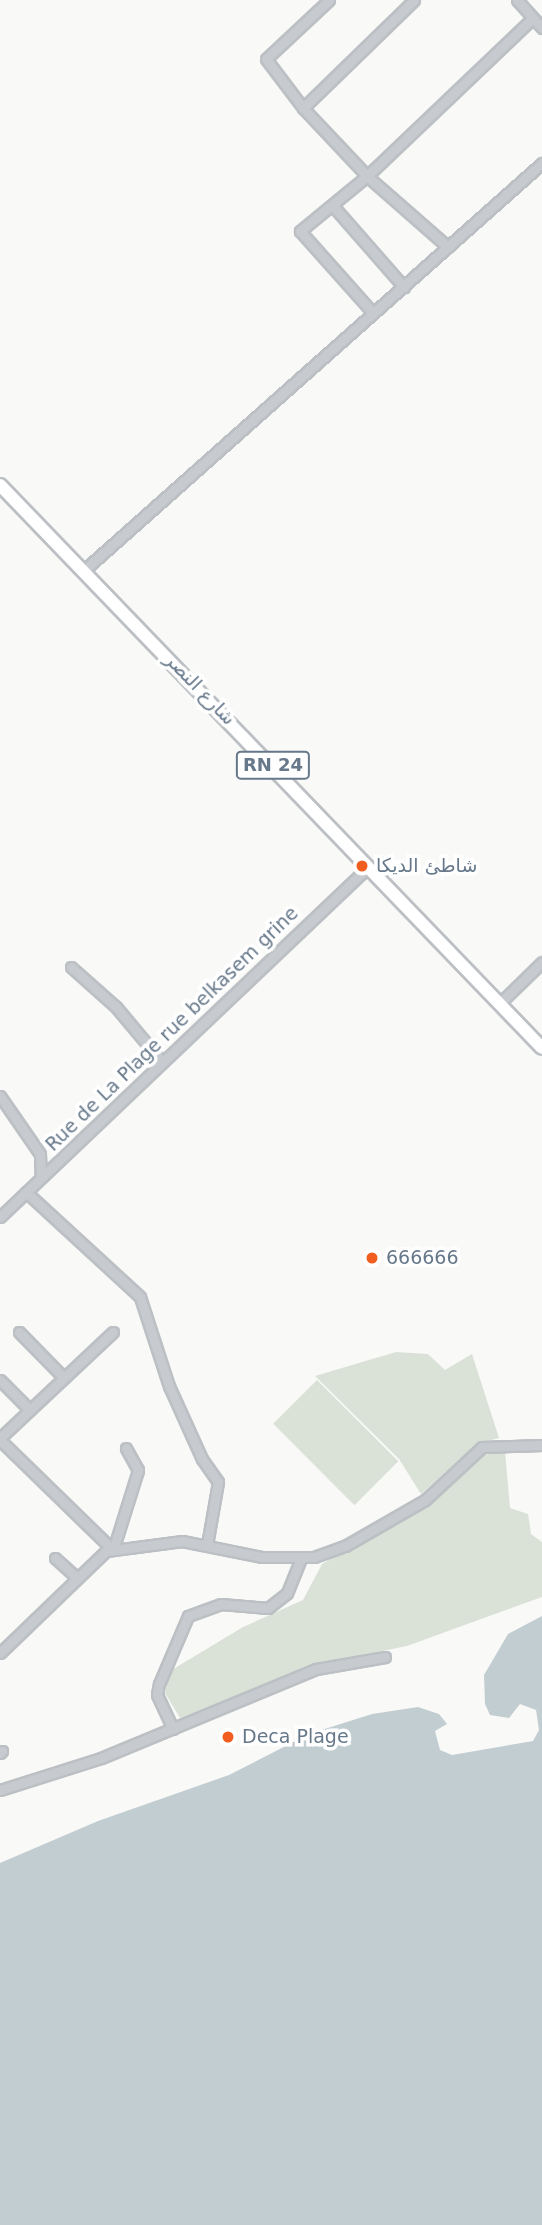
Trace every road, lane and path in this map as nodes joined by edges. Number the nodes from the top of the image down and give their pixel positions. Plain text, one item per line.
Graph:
1 (329, 0) edge
2 (414, 0) edge
3 (517, 0) edge
4 (533, 18) junction
5 (542, 28) edge
6 (303, 108) junction
7 (542, 163) edge
8 (367, 176) junction
9 (333, 206) junction
10 (448, 247) junction
11 (404, 287) junction
12 (373, 313) junction
13 (0, 485) edge
14 (83, 570) junction
15 (368, 867) junction
16 (542, 962) edge
17 (71, 967) dead end
18 (499, 1004) junction
19 (542, 1048) edge
20 (162, 1062) junction
21 (0, 1096) edge
22 (41, 1177) junction
23 (26, 1192) junction
24 (0, 1217) edge
25 (19, 1332) dead end
26 (113, 1332) dead end
27 (64, 1378) junction
28 (0, 1380) edge
29 (30, 1410) junction
30 (0, 1439) edge
31 (542, 1444) edge
32 (126, 1448) dead end
33 (207, 1545) junction
34 (113, 1550) junction
35 (55, 1558) dead end
36 (301, 1558) junction
37 (76, 1577) junction
38 (0, 1653) edge
39 (385, 1657) dead end
40 (173, 1729) junction
41 (0, 1790) edge

1 - 6 street
2 - 6 street
3 - 4 street
4 - 5 street
4 - 8 street
6 - 8 street
7 - 10 street
8 - 9 street
8 - 10 street
9 - 11 street
9 - 12 street
10 - 11 street
11 - 12 street
12 - 14 street
13 - 14 main road, شارع النصر / RN 24
14 - 15 main road, شارع النصر / RN 24
15 - 18 main road, شارع النصر / RN 24
15 - 20 street, Rue de La Plage rue belkasem grine
16 - 18 street
17 - 20 street
18 - 19 main road, شارع النصر / RN 24
20 - 22 street, Rue de La Plage rue belkasem grine
21 - 22 street
22 - 23 street, Rue de La Plage rue belkasem grine
23 - 24 street, Rue de La Plage rue belkasem grine
23 - 33 street
25 - 27 street
26 - 27 street
27 - 29 street
28 - 29 street
29 - 30 street
30 - 34 street
31 - 36 street
32 - 34 street
33 - 34 street
33 - 36 street
34 - 37 street
35 - 37 street
36 - 40 street
37 - 38 street
39 - 40 street
40 - 41 street

